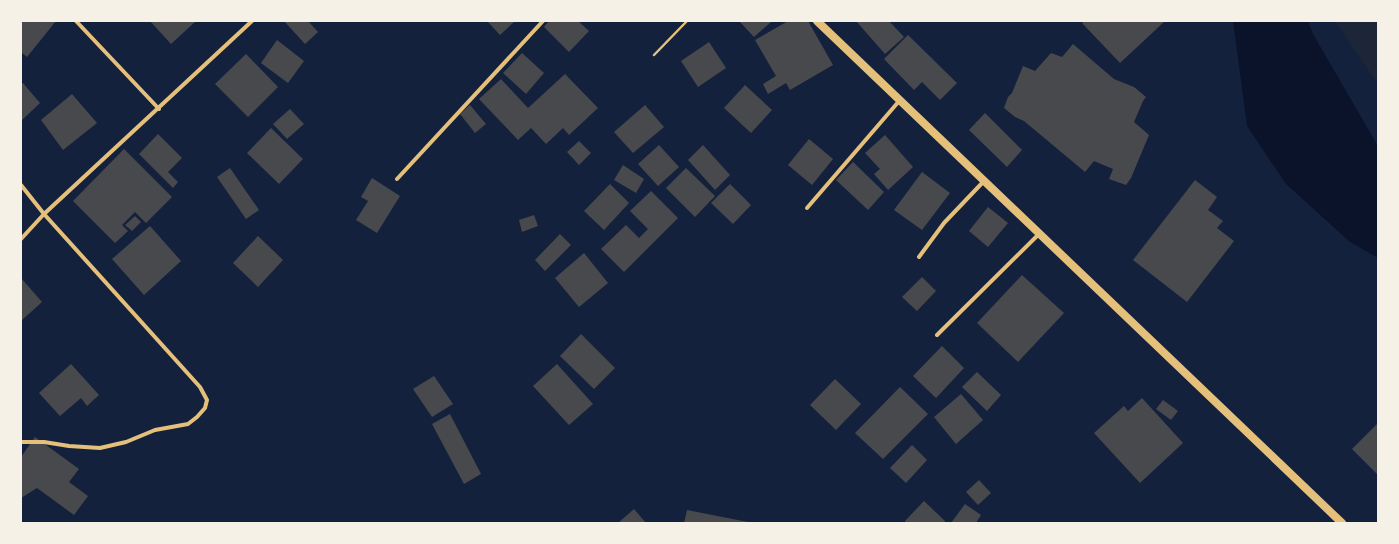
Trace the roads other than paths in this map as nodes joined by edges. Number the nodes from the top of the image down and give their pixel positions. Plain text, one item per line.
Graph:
1 (76, 21) edge
2 (252, 21) edge
3 (543, 21) edge
4 (817, 21) edge
5 (900, 100) junction
6 (159, 109) junction
7 (397, 180) dead end
8 (985, 181) junction
9 (21, 185) edge
10 (807, 208) dead end
11 (44, 214) junction
12 (1040, 234) junction
13 (21, 239) edge
14 (919, 257) dead end
15 (937, 335) dead end
16 (21, 442) edge
17 (1342, 523) edge

1 - 6 street
2 - 6 street
3 - 7 street
4 - 5 main road
5 - 8 main road
5 - 10 street
6 - 11 street
8 - 12 main road
8 - 14 street
9 - 11 street
11 - 13 street
11 - 16 street
12 - 15 street
12 - 17 main road

